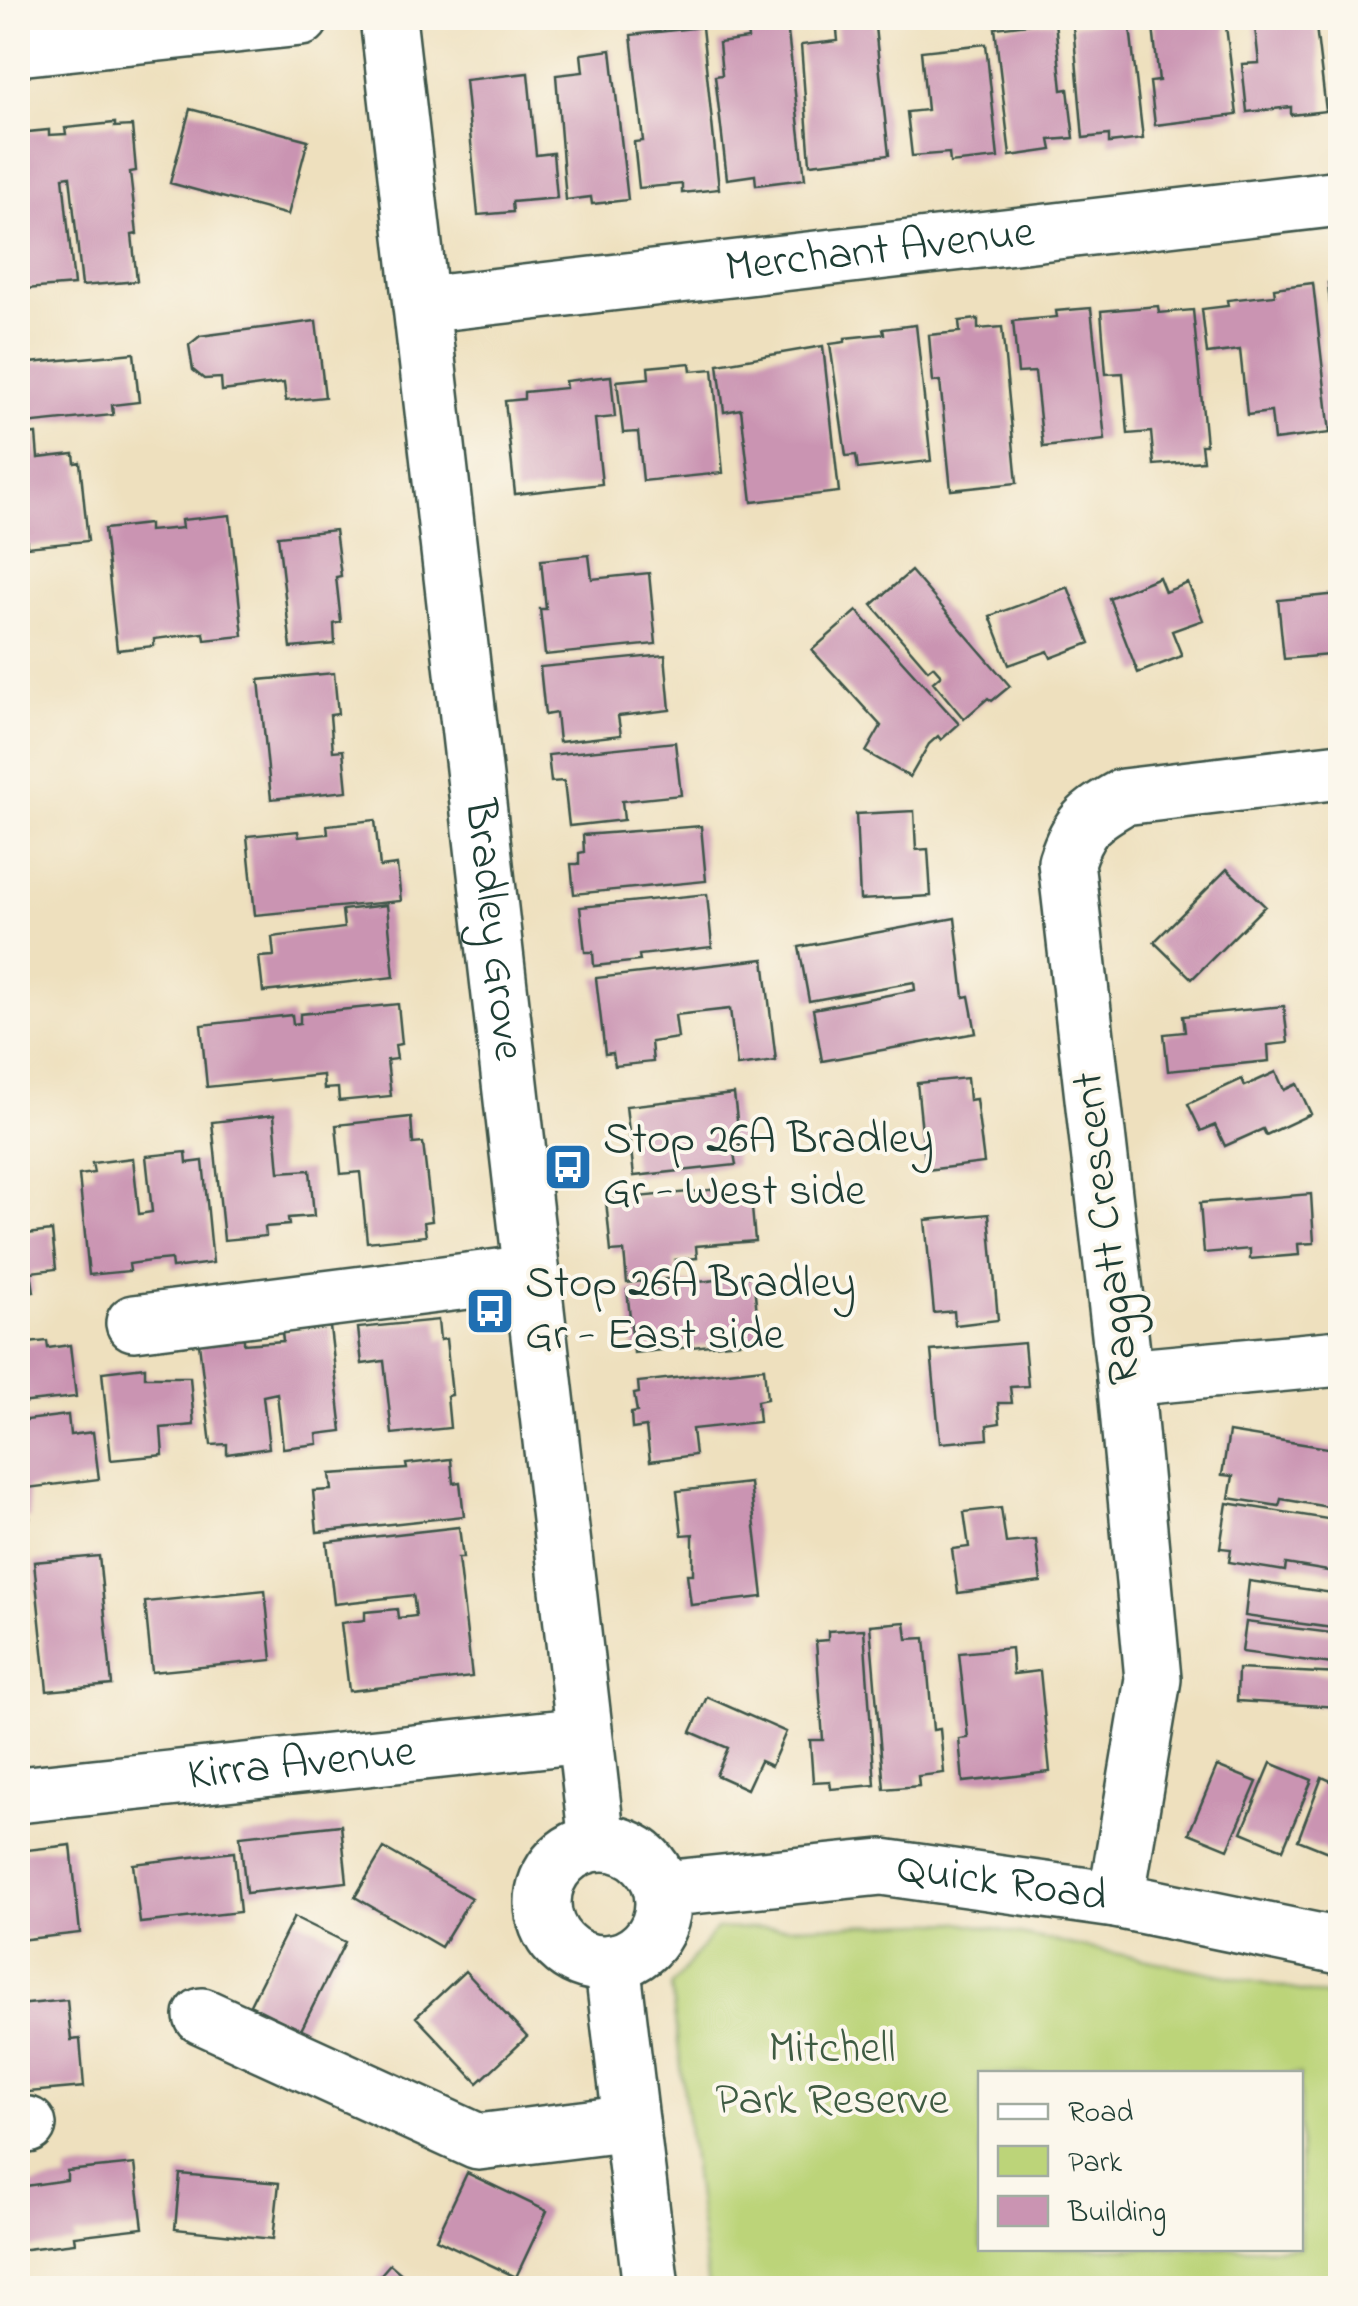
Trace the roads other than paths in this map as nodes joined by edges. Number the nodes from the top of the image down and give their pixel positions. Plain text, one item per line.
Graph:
1 (301, 18) edge
2 (388, 18) edge
3 (18, 48) edge
4 (1340, 198) edge
5 (420, 305) junction
6 (1340, 771) edge
7 (531, 1272) junction
8 (134, 1322) dead end
9 (1340, 1358) edge
10 (1126, 1378) junction
11 (584, 1735) junction
12 (18, 1795) edge
13 (596, 1842) junction
14 (662, 1889) junction
15 (1116, 1900) junction
16 (1340, 1946) edge
17 (612, 1962) junction
18 (202, 2016) dead end
19 (631, 2123) junction
20 (651, 2288) edge

1 - 3 street
2 - 5 street, Bradley Grove
4 - 5 street, Merchant Avenue
5 - 7 street, Bradley Grove
6 - 10 street, Raggatt Crescent
7 - 8 street
7 - 11 street, Bradley Grove
9 - 10 street
10 - 15 street, Raggatt Crescent
11 - 12 street, Kirra Avenue
11 - 13 street, Bradley Grove
13 - 14 street
13 - 17 street
14 - 15 street, Quick Road
14 - 17 street
15 - 16 street, Quick Road
17 - 19 street
18 - 19 street
19 - 20 street

